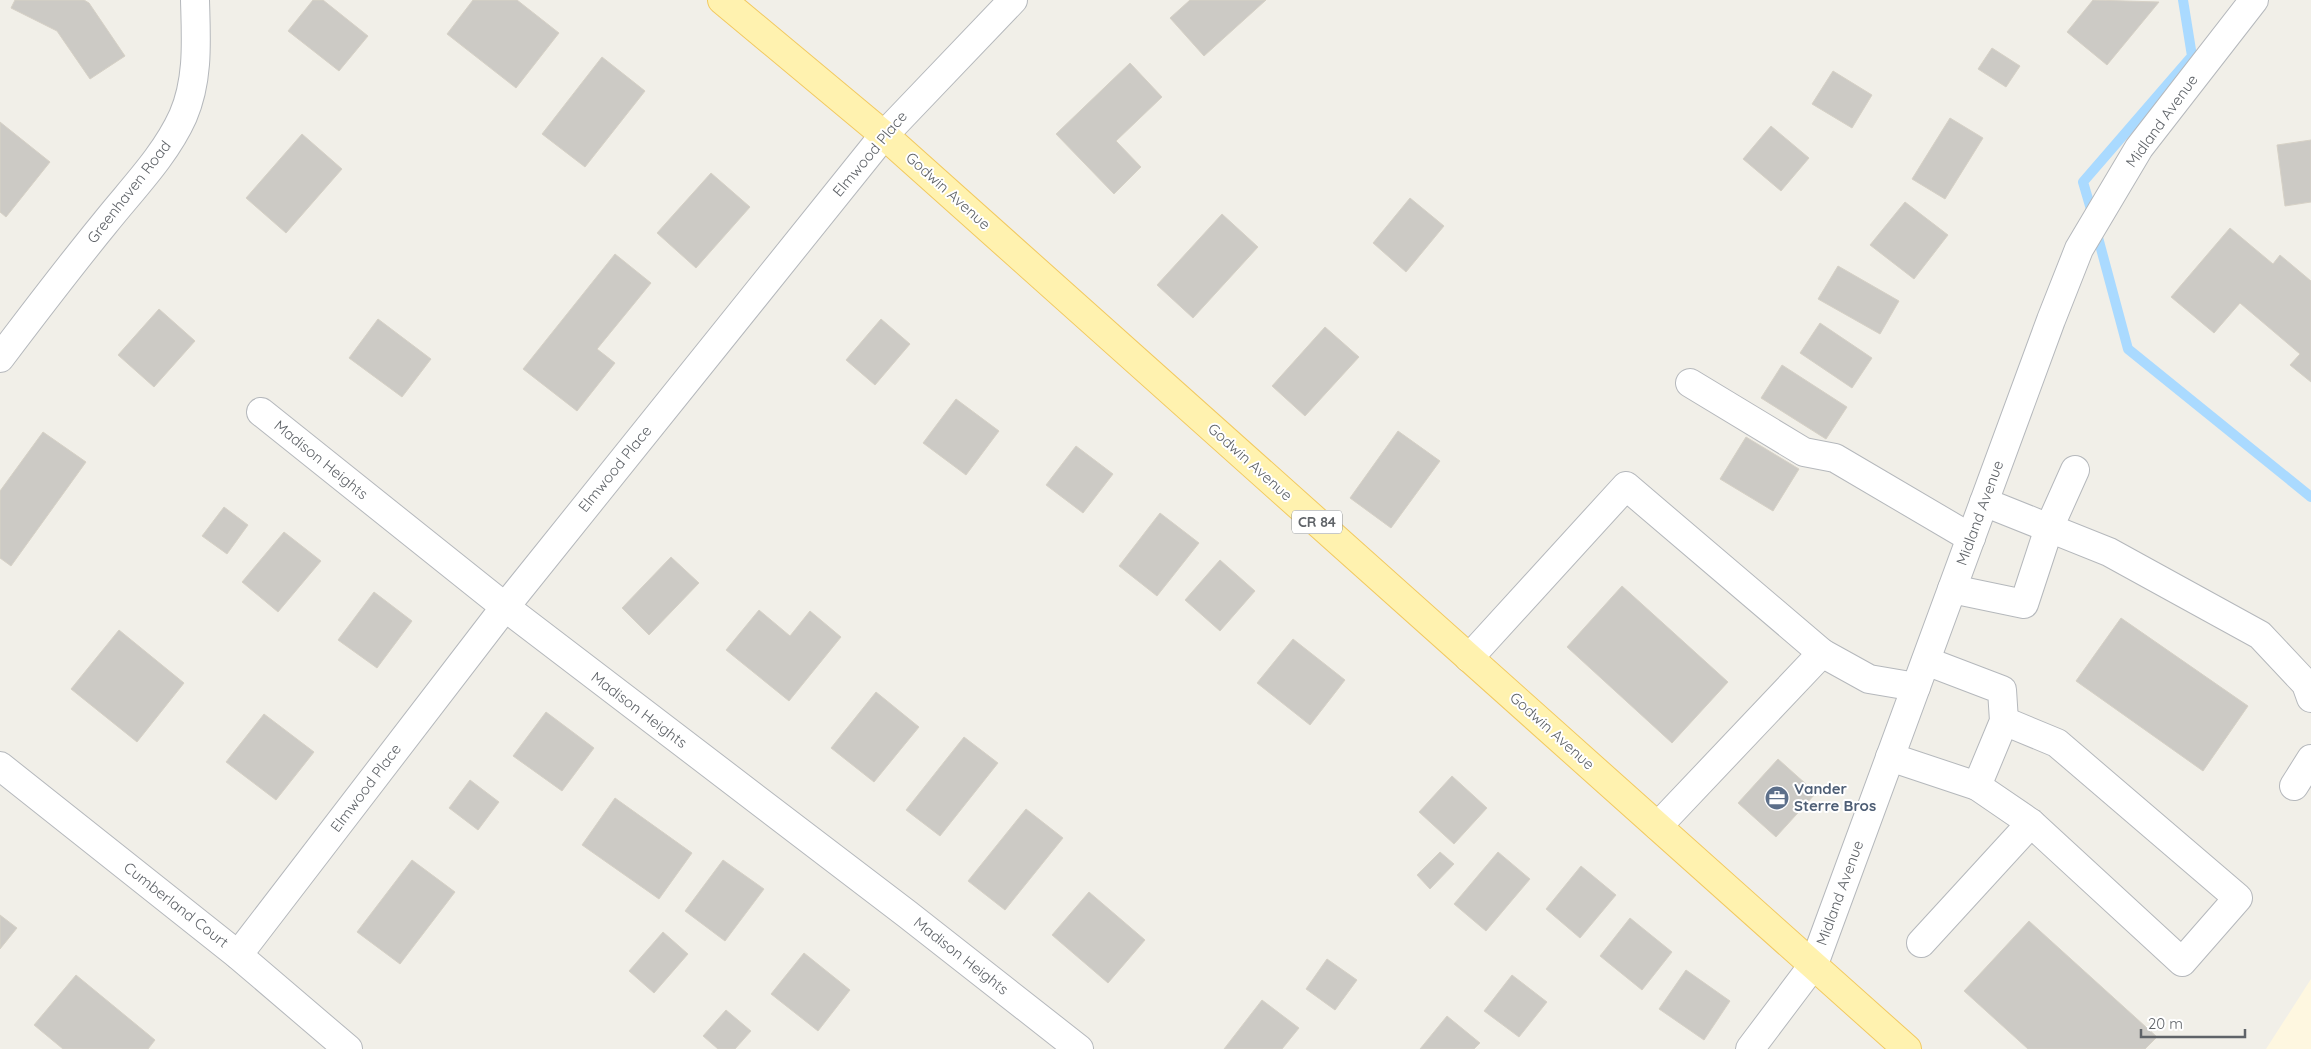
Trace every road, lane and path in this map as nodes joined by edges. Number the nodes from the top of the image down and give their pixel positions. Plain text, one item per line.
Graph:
1 (195, 0) edge
2 (722, 0) edge
3 (1013, 0) edge
4 (2254, 0) edge
5 (884, 134) junction
6 (0, 358) edge
7 (1690, 383) dead end
8 (261, 412) dead end
9 (2075, 470) dead end
10 (1984, 502) junction
11 (2048, 528) junction
12 (1971, 538) junction
13 (1952, 589) junction
14 (505, 607) junction
15 (1822, 652) junction
16 (1469, 658) junction
17 (1926, 661) junction
18 (1916, 687) junction
19 (2311, 698) edge
20 (2004, 721) junction
21 (1890, 757) junction
22 (2311, 759) edge
23 (0, 766) edge
24 (1977, 786) junction
25 (2294, 786) dead end
26 (2031, 823) junction
27 (1658, 826) junction
28 (1921, 942) dead end
29 (238, 955) junction
30 (1814, 964) junction
31 (348, 1049) edge
32 (1080, 1049) edge
33 (1750, 1049) edge
34 (1907, 1049) edge

1 - 6 street, Greenhaven Road
2 - 5 main road, Godwin Avenue / CR 84
3 - 5 street, Elmwood Place
4 - 10 street, Midland Avenue
5 - 14 street, Elmwood Place
5 - 16 main road, Godwin Avenue / CR 84
7 - 12 street
8 - 14 street, Madison Heights
9 - 11 street
10 - 11 street
10 - 12 street, Midland Avenue
11 - 13 street
11 - 19 street
12 - 13 street, Midland Avenue
13 - 17 street, Midland Avenue
14 - 29 street, Elmwood Place
14 - 32 street, Madison Heights
15 - 16 street
15 - 18 street
15 - 27 street
16 - 27 main road, Godwin Avenue / CR 84
17 - 18 street, Midland Avenue
17 - 20 street
18 - 21 street, Midland Avenue
20 - 24 street
20 - 26 street
21 - 24 street
21 - 30 street, Midland Avenue
22 - 25 street
23 - 29 street, Cumberland Court
24 - 26 street
26 - 28 street
27 - 30 main road, Godwin Avenue / CR 84
29 - 31 street, Cumberland Court
30 - 33 street, Midland Avenue
30 - 34 main road, Godwin Avenue / CR 84

